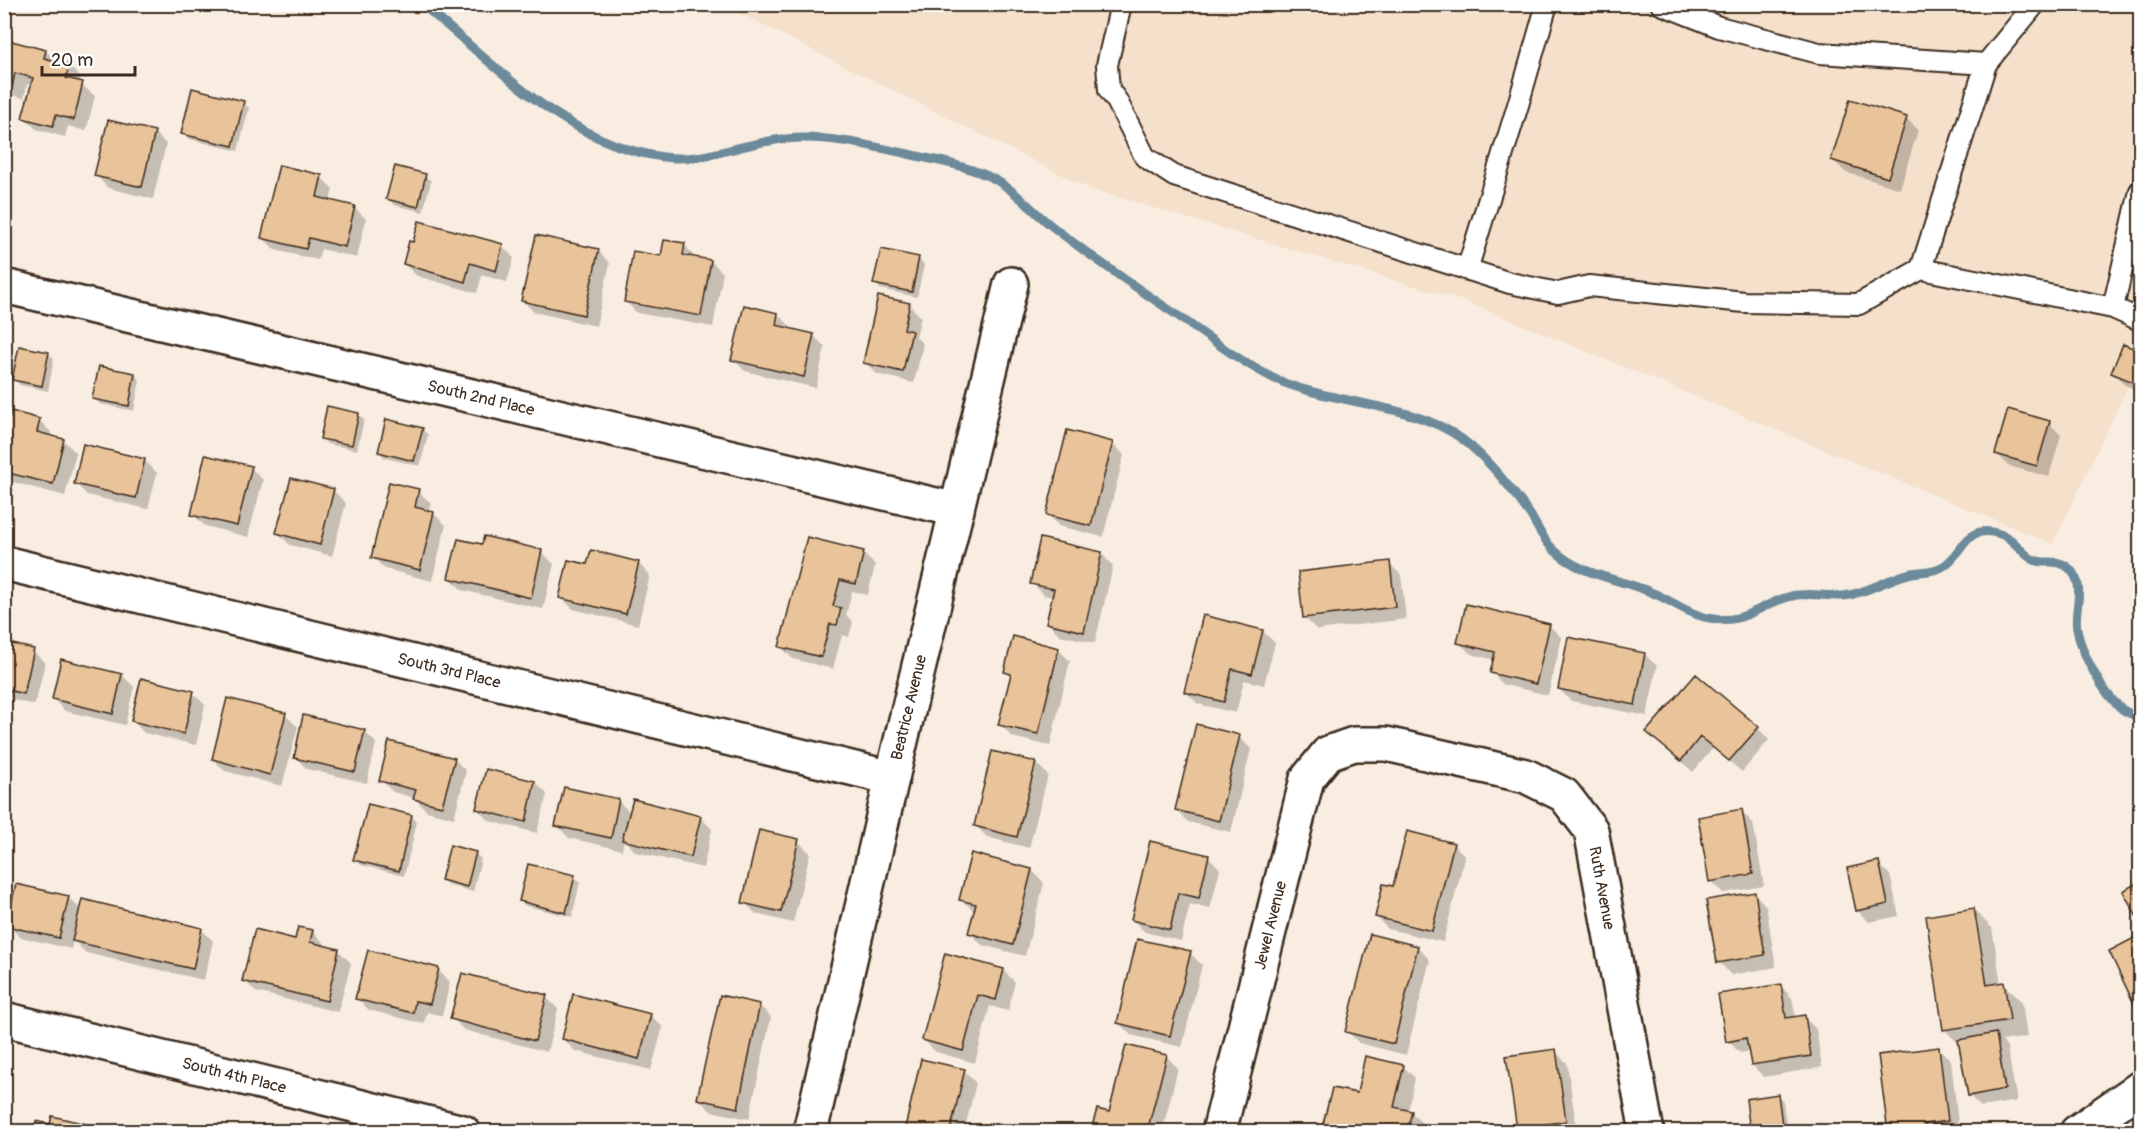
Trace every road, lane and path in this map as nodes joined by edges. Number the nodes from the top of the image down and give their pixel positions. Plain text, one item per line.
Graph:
1 (1121, 4) edge
2 (1547, 4) edge
3 (1661, 4) edge
4 (2035, 4) edge
5 (1986, 64) junction
6 (2140, 191) edge
7 (1921, 269) junction
8 (1467, 270) junction
9 (1011, 284) dead end
10 (4, 286) edge
11 (2113, 308) junction
12 (2140, 320) edge
13 (957, 510) junction
14 (4, 563) edge
15 (1354, 744) joint
16 (892, 778) junction
17 (4, 1019) edge
18 (2140, 1088) edge
19 (463, 1131) edge
20 (810, 1131) edge
21 (1219, 1131) edge
22 (1647, 1131) edge
23 (2077, 1131) edge

1 - 8 lane
2 - 8 lane
3 - 5 lane
4 - 5 lane
5 - 7 lane
6 - 11 lane
7 - 8 lane
7 - 11 lane
9 - 13 street, Beatrice Avenue
10 - 13 street, South 2nd Place
11 - 12 lane
13 - 16 street, Beatrice Avenue
14 - 16 street, South 3rd Place
15 - 21 street, Jewel Avenue
15 - 22 street, Ruth Avenue
16 - 20 street, Beatrice Avenue
17 - 19 street, South 4th Place
18 - 23 street

